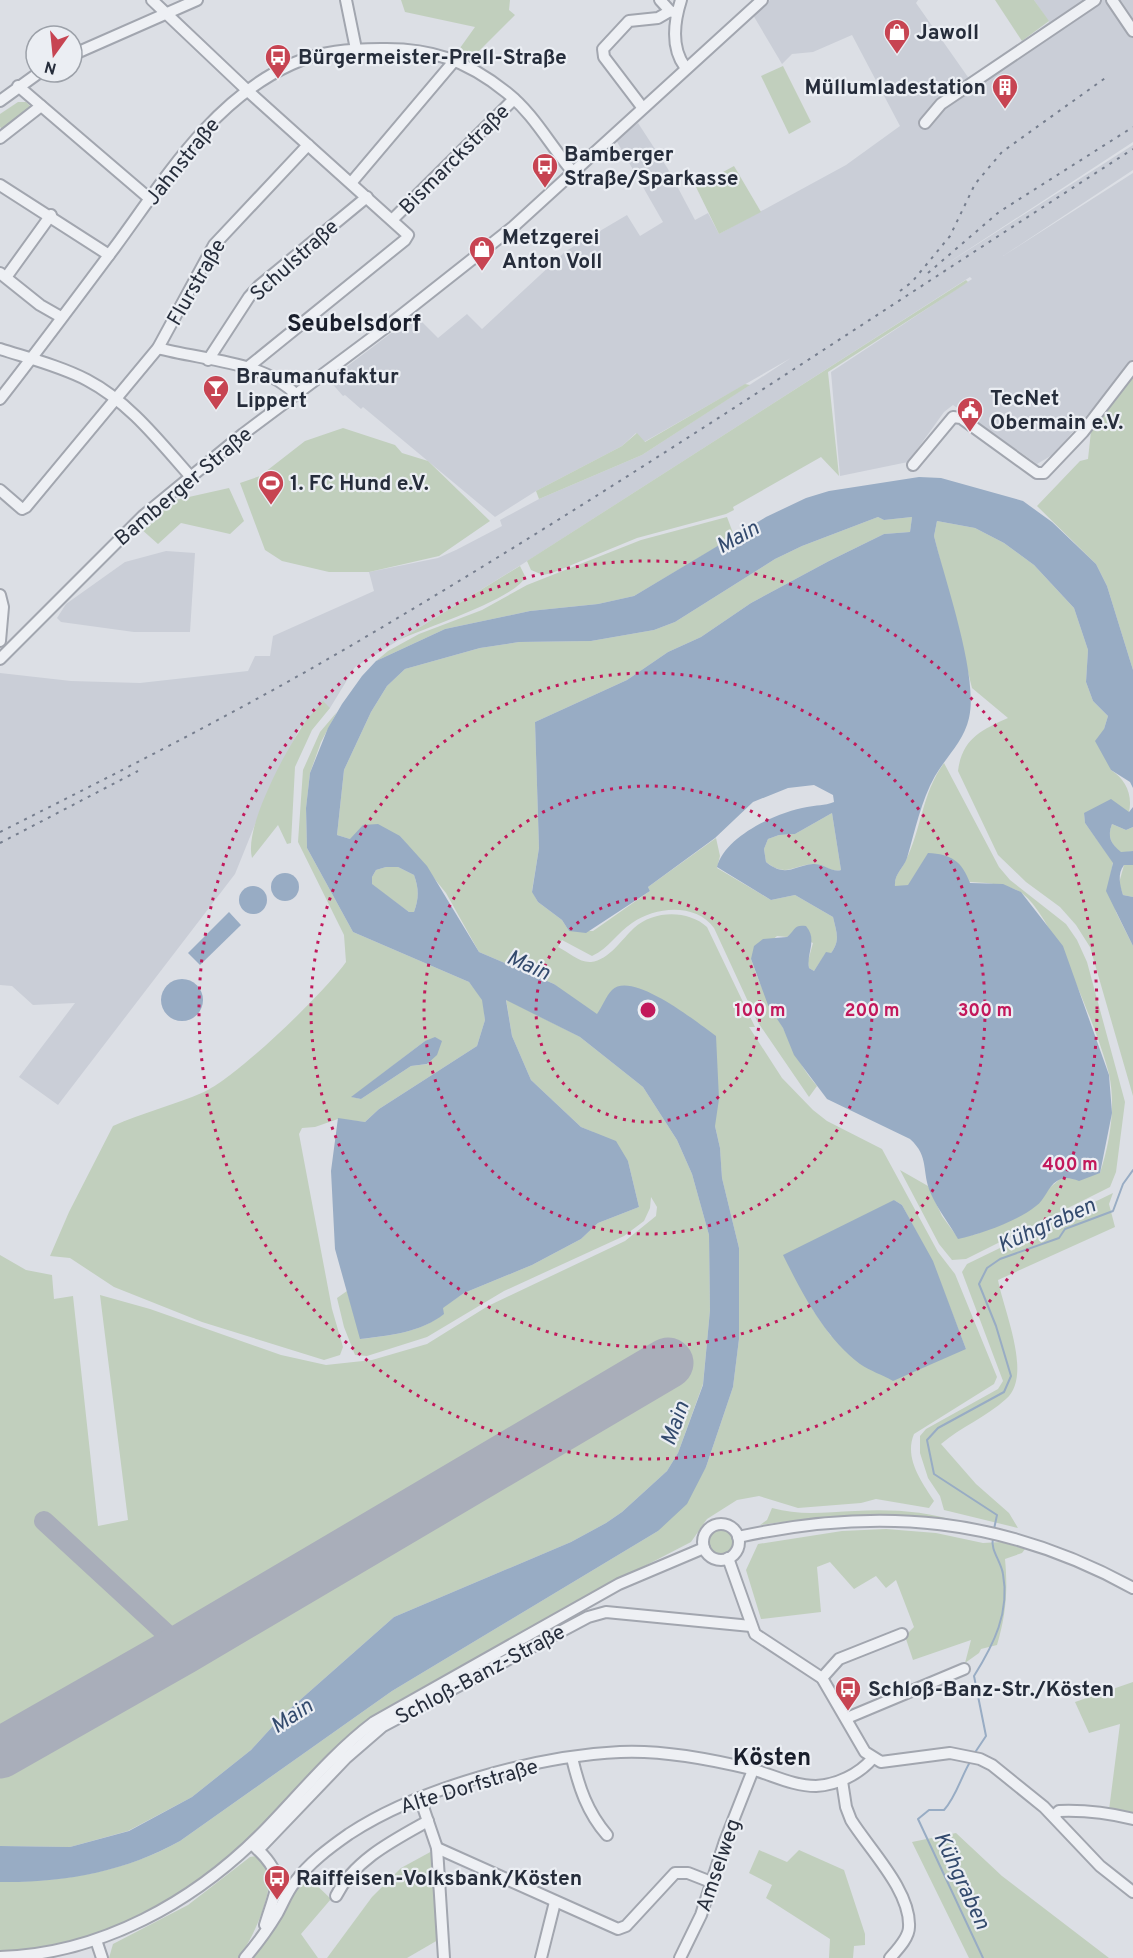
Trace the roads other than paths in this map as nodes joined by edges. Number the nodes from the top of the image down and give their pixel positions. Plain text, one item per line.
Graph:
1 (152, 0) edge
2 (197, 0) edge
3 (346, 0) edge
4 (660, 0) edge
5 (681, 0) edge
6 (762, 0) edge
7 (1095, 0) edge
8 (1112, 0) edge
9 (673, 12) junction
10 (163, 13) junction
11 (1133, 31) edge
12 (84, 49) edge
13 (356, 49) junction
14 (455, 60) junction
15 (685, 67) junction
16 (24, 82) edge
17 (18, 86) junction
18 (249, 92) junction
19 (514, 99) junction
20 (0, 101) edge
21 (41, 106) junction
22 (642, 107) junction
23 (925, 123) dead end
24 (0, 138) edge
25 (308, 145) junction
26 (572, 171) junction
27 (351, 183) junction
28 (0, 185) edge
29 (367, 197) junction
30 (150, 199) junction
31 (51, 215) junction
32 (393, 219) junction
33 (109, 255) junction
34 (3, 274) edge
35 (61, 317) junction
36 (158, 348) junction
37 (0, 349) edge
38 (31, 360) junction
39 (208, 360) junction
40 (1133, 367) edge
41 (247, 368) junction
42 (296, 394) junction
43 (0, 399) edge
44 (115, 399) junction
45 (913, 465) dead end
46 (190, 476) junction
47 (0, 490) edge
48 (0, 595) edge
49 (0, 641) edge
50 (2, 654) edge
51 (738, 1537) junction
52 (704, 1548) junction
53 (728, 1558) junction
54 (1133, 1588) edge
55 (751, 1626) junction
56 (902, 1634) dead end
57 (964, 1669) dead end
58 (822, 1678) junction
59 (847, 1718) junction
60 (572, 1758) junction
61 (872, 1759) junction
62 (753, 1770) junction
63 (842, 1781) junction
64 (420, 1798) junction
65 (1054, 1816) junction
66 (1133, 1819) edge
67 (428, 1821) junction
68 (607, 1835) dead end
69 (255, 1846) junction
70 (437, 1848) junction
71 (711, 1882) junction
72 (1133, 1892) edge
73 (336, 1896) dead end
74 (555, 1902) junction
75 (261, 1937) junction
76 (96, 1940) junction
77 (0, 1957) edge
78 (102, 1958) edge
79 (245, 1958) edge
80 (444, 1958) edge
81 (541, 1958) edge
82 (680, 1958) edge
83 (890, 1958) edge

1 - 10 street
2 - 10 street
3 - 13 street
4 - 9 street
5 - 9 street
6 - 15 street, Bamberger Straße
7 - 23 street
8 - 11 street
9 - 15 street
9 - 22 street
10 - 12 street
10 - 18 street
13 - 14 street, Jahnstraße
13 - 18 street, Jahnstraße
14 - 19 street, Jahnstraße
14 - 27 street
15 - 22 street, Bamberger Straße
16 - 17 street
17 - 20 street
17 - 21 street
18 - 25 street
18 - 30 street, Jahnstraße
19 - 26 street, Jahnstraße
19 - 32 street, Bismarckstraße
21 - 24 street
21 - 30 street
22 - 26 street, Bamberger Straße
25 - 27 street
25 - 36 street, Flurstraße
26 - 42 street, Bamberger Straße
27 - 29 street
28 - 31 street
29 - 32 street
29 - 39 street, Schulstraße
30 - 33 street, Jahnstraße
31 - 33 street
31 - 34 street
32 - 41 street
33 - 35 street, Jahnstraße
34 - 35 street
35 - 38 street, Jahnstraße
36 - 39 street
36 - 44 street, Flurstraße
37 - 38 street
38 - 43 street, Jahnstraße
38 - 44 street
39 - 41 street
40 - 45 street
41 - 42 street
42 - 46 street, Bamberger Straße
44 - 46 street
44 - 47 street, Flurstraße
46 - 50 street, Bamberger Straße
48 - 49 street
51 - 52 street
51 - 53 street
51 - 54 street
52 - 53 street
52 - 69 street
53 - 55 street
55 - 58 street
55 - 69 street, Schloß-Banz-Straße
56 - 58 street
57 - 59 street
58 - 59 street
59 - 61 street
60 - 62 street, Alte Dorfstraße
60 - 64 street, Alte Dorfstraße
60 - 68 street
61 - 63 street, Alte Dorfstraße
61 - 65 street
62 - 63 street, Alte Dorfstraße
62 - 71 street, Amselweg
63 - 83 street
64 - 67 street
64 - 75 street, Alte Dorfstraße
65 - 66 street
65 - 72 street
67 - 70 street
67 - 73 street
69 - 75 street
69 - 76 street
70 - 74 street
70 - 80 street
71 - 74 street
71 - 82 street, Amselweg
74 - 81 street
75 - 79 street, Alte Dorfstraße
76 - 77 street
76 - 78 street

